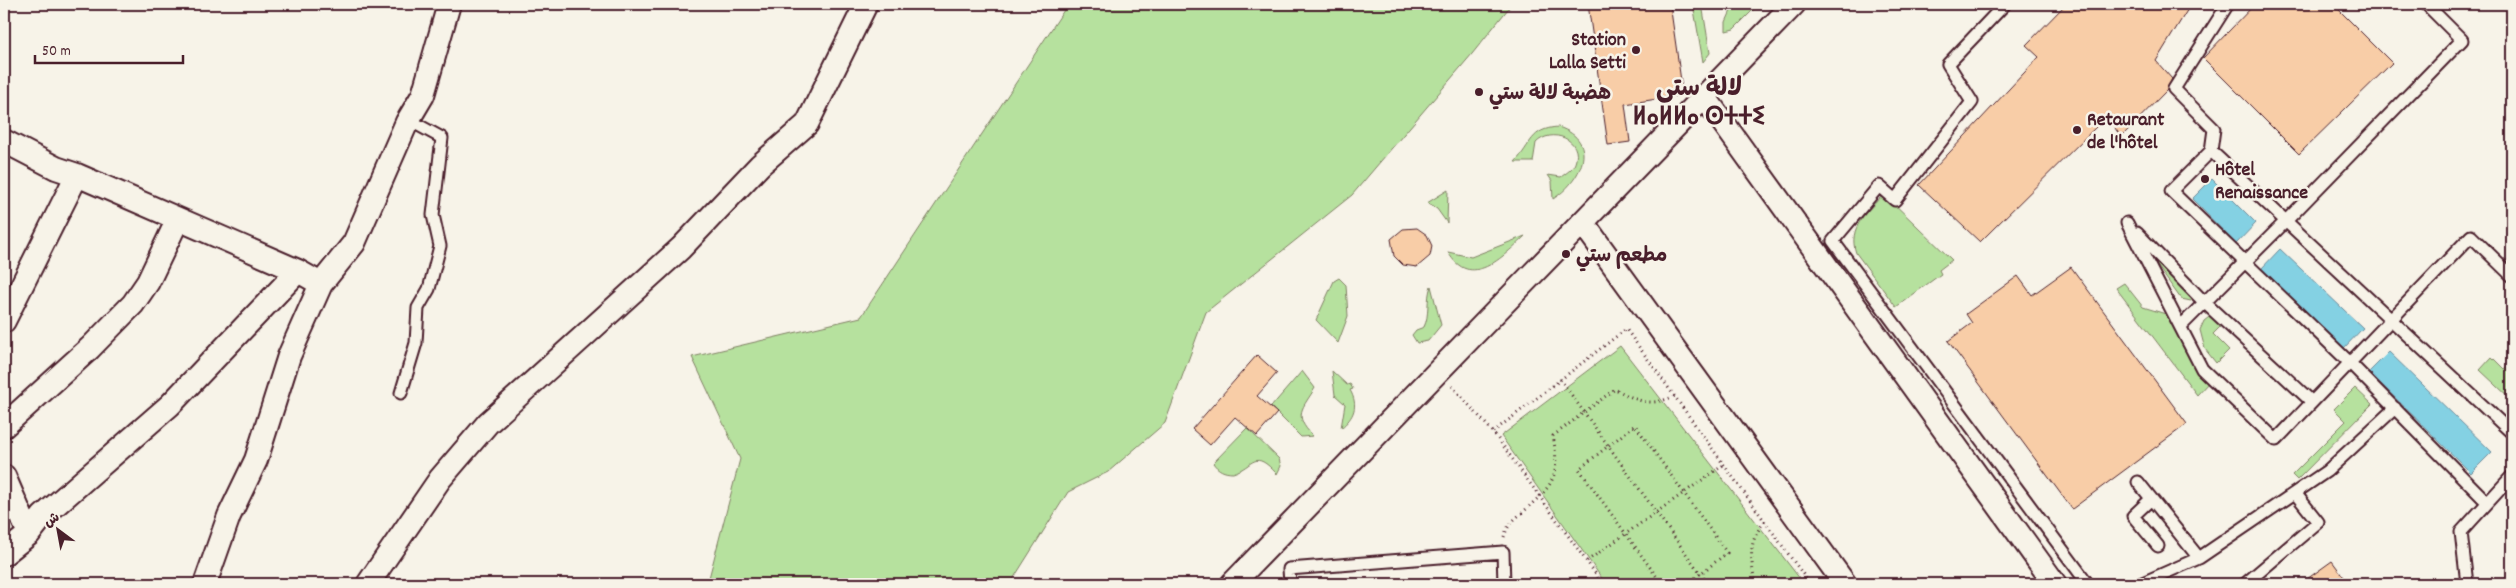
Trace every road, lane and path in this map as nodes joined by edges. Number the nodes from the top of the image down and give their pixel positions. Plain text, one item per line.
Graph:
1 (449, 4) edge
2 (866, 4) edge
3 (1794, 4) edge
4 (2005, 4) edge
5 (2228, 4) edge
6 (2426, 4) edge
7 (1704, 96) junction
8 (409, 120) junction
9 (4, 141) edge
10 (2211, 151) junction
11 (77, 175) junction
12 (178, 219) junction
13 (2285, 222) junction
14 (1583, 223) junction
15 (2244, 261) junction
16 (298, 271) junction
17 (2512, 276) edge
18 (321, 284) junction
19 (2204, 302) junction
20 (2392, 319) junction
21 (4, 321) edge
22 (2182, 326) junction
23 (2350, 363) junction
24 (1440, 372) junction
25 (1560, 380) junction
26 (400, 393) dead end
27 (1675, 396) junction
28 (2312, 402) junction
29 (2395, 408) junction
30 (1584, 412) junction
31 (4, 426) edge
32 (1493, 432) junction
33 (2512, 434) edge
34 (1609, 446) junction
35 (1725, 464) junction
36 (4, 476) edge
37 (2511, 478) edge
38 (2138, 482) dead end
39 (1684, 493) junction
40 (2295, 493) junction
41 (1539, 497) junction
42 (2151, 499) junction
43 (2487, 502) junction
44 (1656, 512) junction
45 (1765, 521) junction
46 (29, 534) junction
47 (1626, 534) junction
48 (2158, 546) dead end
49 (1503, 552) junction
50 (4, 554) edge
51 (2199, 558) junction
52 (1587, 561) junction
53 (1701, 574) junction
54 (205, 584) edge
55 (368, 584) edge
56 (1232, 584) edge
57 (1290, 584) edge
58 (1504, 584) edge
59 (1603, 584) edge
60 (1662, 584) edge
61 (1687, 584) edge
62 (1708, 584) edge
63 (1755, 584) edge
64 (1810, 584) edge
65 (1845, 584) edge
66 (2055, 584) edge
67 (2088, 584) edge
68 (2140, 584) edge
69 (2245, 584) edge
70 (2467, 584) edge

1 - 8 street
2 - 55 street
3 - 7 street
4 - 67 lane
5 - 10 lane
6 - 13 lane
7 - 14 street
7 - 66 street
8 - 18 street
8 - 26 lane
9 - 11 street
10 - 13 lane
10 - 15 lane
11 - 12 street
11 - 21 street
12 - 16 street
12 - 31 street
13 - 15 lane
13 - 20 lane
14 - 24 street
14 - 65 street
15 - 19 lane
15 - 23 lane
16 - 18 street
16 - 46 street
17 - 20 lane
18 - 54 street
19 - 22 lane
19 - 22 lane
19 - 28 lane
20 - 23 lane
20 - 33 lane
22 - 28 lane
23 - 28 lane
23 - 29 lane
24 - 32 path
24 - 56 street
25 - 27 path
25 - 30 path
25 - 32 path
27 - 30 path
27 - 35 path
29 - 40 lane
29 - 43 lane
30 - 34 path
30 - 41 path
32 - 41 path
34 - 39 path
34 - 44 path
34 - 47 path
35 - 39 path
35 - 45 path
36 - 46 street
37 - 43 lane
38 - 42 lane
39 - 44 path
39 - 53 path
40 - 51 lane
40 - 69 lane
41 - 49 path
41 - 52 path
42 - 48 lane
42 - 51 lane
43 - 70 lane
44 - 47 path
44 - 53 path
45 - 63 path
45 - 64 path
46 - 50 street
47 - 52 path
47 - 60 path
49 - 57 lane
49 - 58 lane
51 - 68 lane
52 - 59 path
53 - 61 path
53 - 62 path

